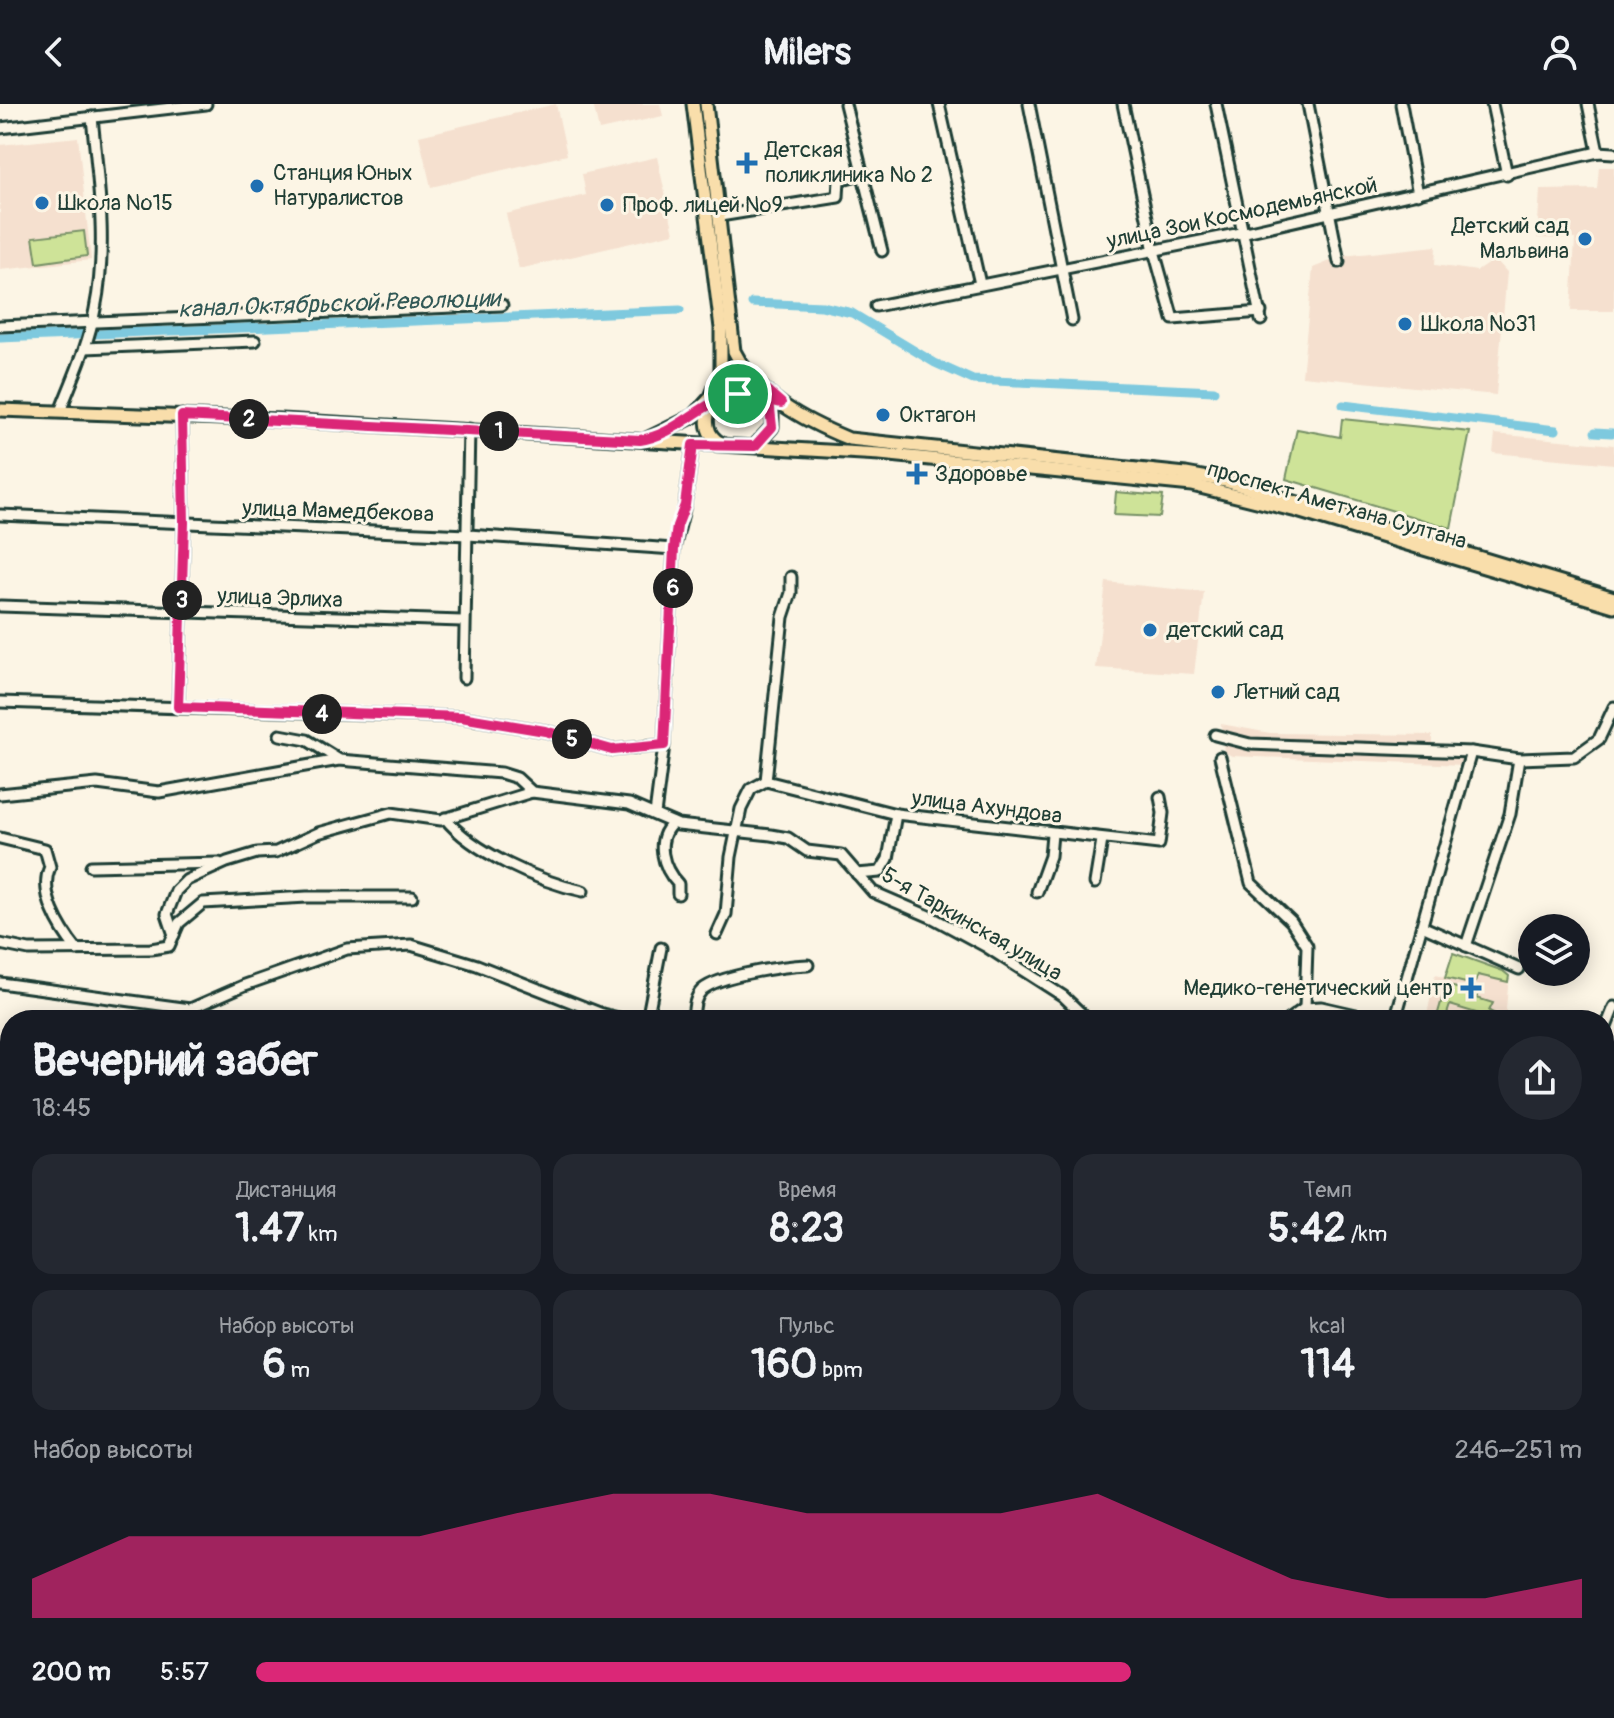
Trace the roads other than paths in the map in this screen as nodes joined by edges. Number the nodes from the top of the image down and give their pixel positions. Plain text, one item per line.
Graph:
1 (206, 104) edge
2 (693, 104) edge
3 (706, 104) edge
4 (845, 104) edge
5 (939, 104) edge
6 (1029, 104) edge
7 (1123, 104) edge
8 (1216, 104) edge
9 (1308, 104) edge
10 (1401, 104) edge
11 (1492, 104) edge
12 (1588, 104) edge
13 (147, 109) edge
14 (92, 117) junction
15 (0, 128) edge
16 (1598, 152) junction
17 (1614, 153) edge
18 (864, 173) junction
19 (1507, 175) junction
20 (1418, 194) junction
21 (1328, 214) junction
22 (720, 216) junction
23 (1241, 233) junction
24 (882, 251) dead end
25 (1154, 251) junction
26 (1339, 262) dead end
27 (1063, 268) junction
28 (980, 284) junction
29 (502, 305) dead end
30 (876, 306) dead end
31 (1072, 320) dead end
32 (91, 321) junction
33 (0, 326) edge
34 (255, 341) dead end
35 (85, 348) junction
36 (769, 398) junction
37 (713, 401) junction
38 (0, 409) edge
39 (61, 409) junction
40 (182, 415) junction
41 (469, 430) junction
42 (657, 441) junction
43 (693, 445) junction
44 (727, 446) junction
45 (755, 446) junction
46 (879, 448) junction
47 (902, 450) junction
48 (0, 515) edge
49 (184, 523) junction
50 (468, 535) junction
51 (674, 549) junction
52 (791, 577) dead end
53 (1614, 598) edge
54 (0, 606) edge
55 (1614, 606) edge
56 (181, 614) junction
57 (462, 621) junction
58 (464, 678) dead end
59 (0, 702) edge
60 (178, 707) junction
61 (1614, 707) edge
62 (280, 735) dead end
63 (1215, 735) dead end
64 (664, 745) junction
65 (1471, 752) junction
66 (1220, 757) dead end
67 (1519, 759) junction
68 (339, 760) junction
69 (766, 781) junction
70 (532, 792) junction
71 (0, 794) edge
72 (1160, 797) dead end
73 (655, 814) junction
74 (896, 814) junction
75 (445, 818) junction
76 (673, 823) junction
77 (735, 830) junction
78 (1052, 834) junction
79 (0, 838) edge
80 (1102, 840) junction
81 (227, 862) junction
82 (91, 866) dead end
83 (857, 874) junction
84 (1095, 883) dead end
85 (583, 891) dead end
86 (1037, 892) dead end
87 (678, 894) dead end
88 (412, 897) dead end
89 (1424, 927) junction
90 (717, 934) dead end
91 (174, 935) junction
92 (0, 944) edge
93 (1466, 946) junction
94 (661, 948) dead end
95 (77, 950) junction
96 (808, 965) dead end
97 (1518, 969) edge
98 (0, 983) edge
99 (1305, 1008) junction
100 (585, 1010) edge
101 (649, 1010) edge
102 (696, 1010) edge
103 (1078, 1010) edge
104 (1302, 1010) edge
105 (1334, 1010) edge
106 (1398, 1010) edge

1 - 13 street
2 - 37 main road
3 - 22 main road
4 - 18 street
5 - 28 street
6 - 27 street
7 - 25 street
8 - 23 street
9 - 21 street
10 - 20 street
11 - 19 street
12 - 16 street
13 - 14 street
14 - 15 street
14 - 32 street
16 - 17 street, улица Зои Космодемьянской
16 - 19 street, улица Зои Космодемьянской
18 - 22 street
18 - 24 street
19 - 20 street, улица Зои Космодемьянской
20 - 21 street, улица Зои Космодемьянской
21 - 23 street, улица Зои Космодемьянской
21 - 26 street
22 - 36 main road
23 - 25 street, улица Зои Космодемьянской
23 - 25 street
25 - 27 street, улица Зои Космодемьянской
27 - 28 street, улица Зои Космодемьянской
27 - 31 street
28 - 30 street, улица Зои Космодемьянской
29 - 32 street
32 - 33 street
32 - 35 street
34 - 35 street
35 - 39 street
36 - 37 main road
36 - 45 main road
36 - 46 main road
37 - 42 main road
37 - 44 main road
38 - 39 main road
38 - 40 main road
39 - 40 main road
40 - 41 main road
40 - 49 street
41 - 42 main road
41 - 50 street
42 - 43 main road
43 - 44 main road
43 - 51 street
44 - 45 main road
45 - 46 main road
46 - 47 main road
47 - 53 main road
47 - 55 main road, проспект Аметхана Султана
48 - 49 street, улица Мамедбекова
49 - 50 street, улица Мамедбекова
49 - 56 street
50 - 51 street, улица Мамедбекова
50 - 57 street
51 - 64 street
52 - 69 street
54 - 56 street, улица Эрлиха
56 - 57 street, улица Эрлиха
56 - 60 street
57 - 58 street
59 - 60 street
60 - 64 street
61 - 67 street
62 - 68 street
63 - 65 street
64 - 73 street
65 - 67 street
65 - 89 street
66 - 99 street
67 - 93 street
68 - 70 street, 5-я Таркинская улица
68 - 71 street, 5-я Таркинская улица
69 - 74 street, улица Ахундова
69 - 77 street
70 - 73 street, 5-я Таркинская улица
70 - 75 street
72 - 80 street, улица Ахундова
73 - 76 street, 5-я Таркинская улица
74 - 78 street, улица Ахундова
74 - 83 street
75 - 81 street
75 - 85 street
76 - 77 street, 5-я Таркинская улица
76 - 87 street
77 - 83 street, 5-я Таркинская улица
77 - 90 street
78 - 80 street, улица Ахундова
78 - 86 street
79 - 95 street
80 - 84 street
81 - 82 street
81 - 91 street
83 - 103 street, 5-я Таркинская улица
88 - 91 street
89 - 93 street
89 - 106 street
91 - 95 street
92 - 95 street
93 - 97 street
94 - 101 street
96 - 102 street
98 - 100 street
99 - 104 street
99 - 105 street

